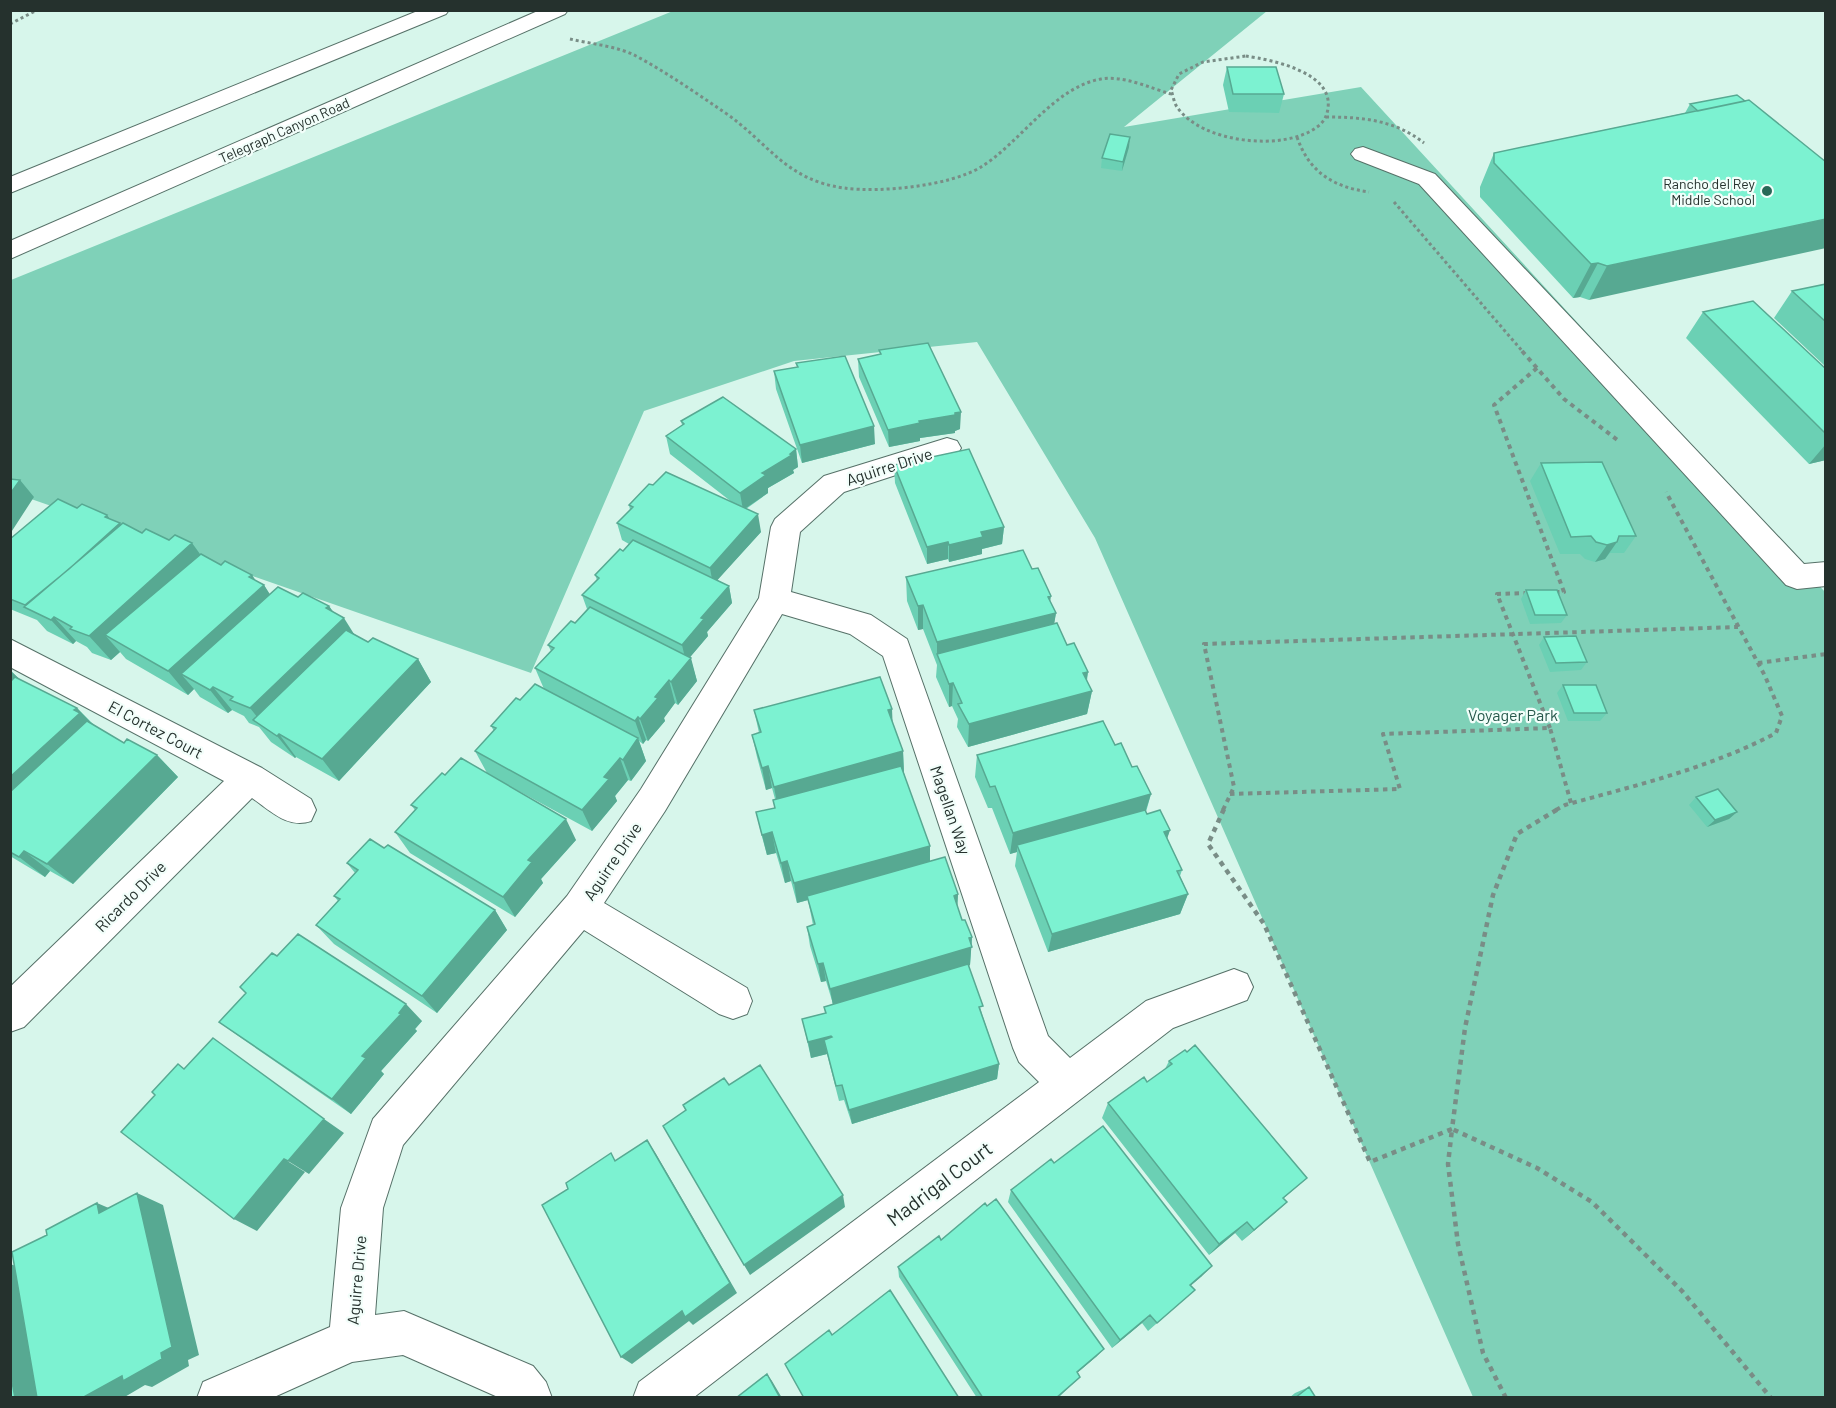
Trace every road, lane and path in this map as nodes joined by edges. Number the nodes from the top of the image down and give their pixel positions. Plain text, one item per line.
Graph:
1 (37, 10) edge
2 (439, 10) edge
3 (558, 10) edge
4 (10, 24) edge
5 (565, 38) dead end
6 (1171, 94) junction
7 (1297, 137) junction
8 (1363, 154) dead end
9 (10, 186) edge
10 (1374, 193) dead end
11 (1388, 194) dead end
12 (10, 251) edge
13 (1537, 368) junction
14 (1620, 442) dead end
15 (946, 448) dead end
16 (1660, 482) dead end
17 (1826, 574) edge
18 (1553, 592) edge
19 (1531, 593) edge
20 (774, 600) junction
21 (1738, 627) junction
22 (1514, 633) junction
23 (10, 652) edge
24 (1826, 654) edge
25 (1758, 663) junction
26 (1550, 728) junction
27 (250, 778) junction
28 (1230, 795) junction
29 (1571, 803) junction
30 (299, 810) dead end
31 (580, 909) junction
32 (1234, 987) dead end
33 (733, 1001) dead end
34 (10, 1014) edge
35 (1069, 1085) junction
36 (1452, 1129) junction
37 (351, 1340) junction
38 (219, 1398) edge
39 (530, 1398) edge
40 (655, 1398) edge
41 (1506, 1398) edge
42 (1771, 1398) edge

1 - 4 path
2 - 9 street
3 - 12 street, Telegraph Canyon Road
5 - 6 path
6 - 7 path
6 - 7 path
7 - 10 path
8 - 17 street
11 - 13 path
13 - 14 path
13 - 18 path
15 - 20 street, Aguirre Drive
16 - 21 path
19 - 22 path
20 - 31 street, Aguirre Drive
20 - 35 street, Magellan Way
21 - 22 path
21 - 25 path
22 - 26 path
22 - 28 path
23 - 27 street, El Cortez Court
24 - 25 path
25 - 29 path
26 - 28 path
26 - 29 path
27 - 30 street, El Cortez Court
27 - 34 street, Ricardo Drive
28 - 36 path
29 - 36 path
31 - 33 street
31 - 37 street, Aguirre Drive
32 - 35 street, Madrigal Court
35 - 40 street, Madrigal Court
36 - 41 path
36 - 42 path
37 - 38 street
37 - 39 street

